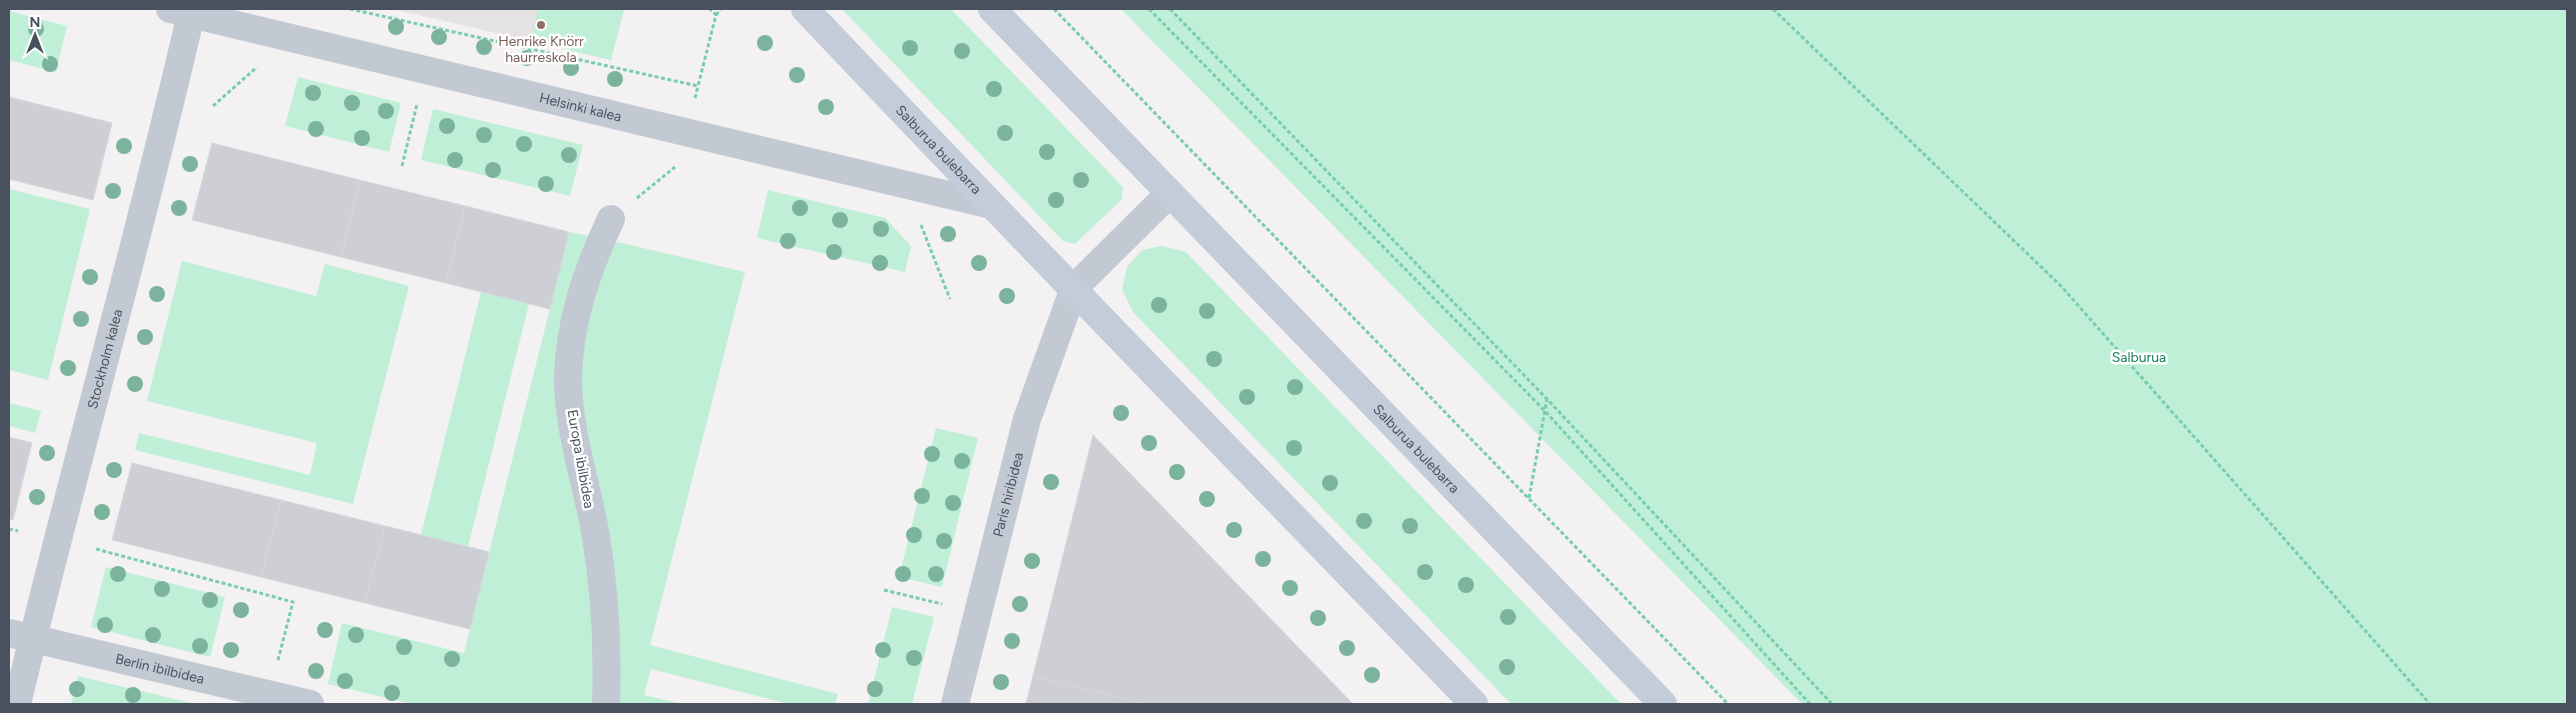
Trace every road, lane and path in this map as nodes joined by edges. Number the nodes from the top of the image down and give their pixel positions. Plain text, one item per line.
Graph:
1 (350, 9) edge
2 (710, 9) edge
3 (721, 9) edge
4 (805, 9) edge
5 (992, 9) edge
6 (1054, 9) edge
7 (1149, 9) edge
8 (1170, 9) edge
9 (1773, 9) edge
10 (181, 11) edge
11 (716, 15) junction
12 (417, 100) dead end
13 (402, 166) dead end
14 (1170, 193) junction
15 (990, 205) junction
16 (611, 219) dead end
17 (1074, 288) junction
18 (1547, 399) junction
19 (1545, 411) junction
20 (1529, 499) junction
21 (9, 529) edge
22 (18, 531) dead end
23 (96, 549) dead end
24 (884, 590) dead end
25 (942, 604) dead end
26 (21, 636) edge
27 (270, 695) junction
28 (17, 704) edge
29 (310, 704) edge
30 (606, 704) edge
31 (955, 704) edge
32 (1474, 704) edge
33 (1664, 704) edge
34 (1728, 704) edge
35 (1810, 704) edge
36 (1832, 704) edge
37 (2430, 704) edge

1 - 11 path
2 - 11 path
3 - 11 path
4 - 15 main road, Salburua bulebarra
5 - 14 main road, Salburua bulebarra
6 - 20 path
7 - 19 path
8 - 18 path
9 - 37 path
10 - 15 street, Helsinki kalea
10 - 26 street, Stockholm kalea
12 - 13 path
14 - 17 street
14 - 33 main road, Salburua bulebarra
15 - 17 main road, Salburua bulebarra
16 - 30 street, Europa ibilbidea
17 - 31 street, Paris hiribidea
17 - 32 main road, Salburua bulebarra
18 - 19 path
18 - 36 path
19 - 20 path
19 - 35 path
20 - 34 path
21 - 22 path
23 - 27 path
24 - 25 path
26 - 27 street, Berlin ibilbidea
26 - 28 street, Stockholm kalea
27 - 29 street, Berlin ibilbidea

